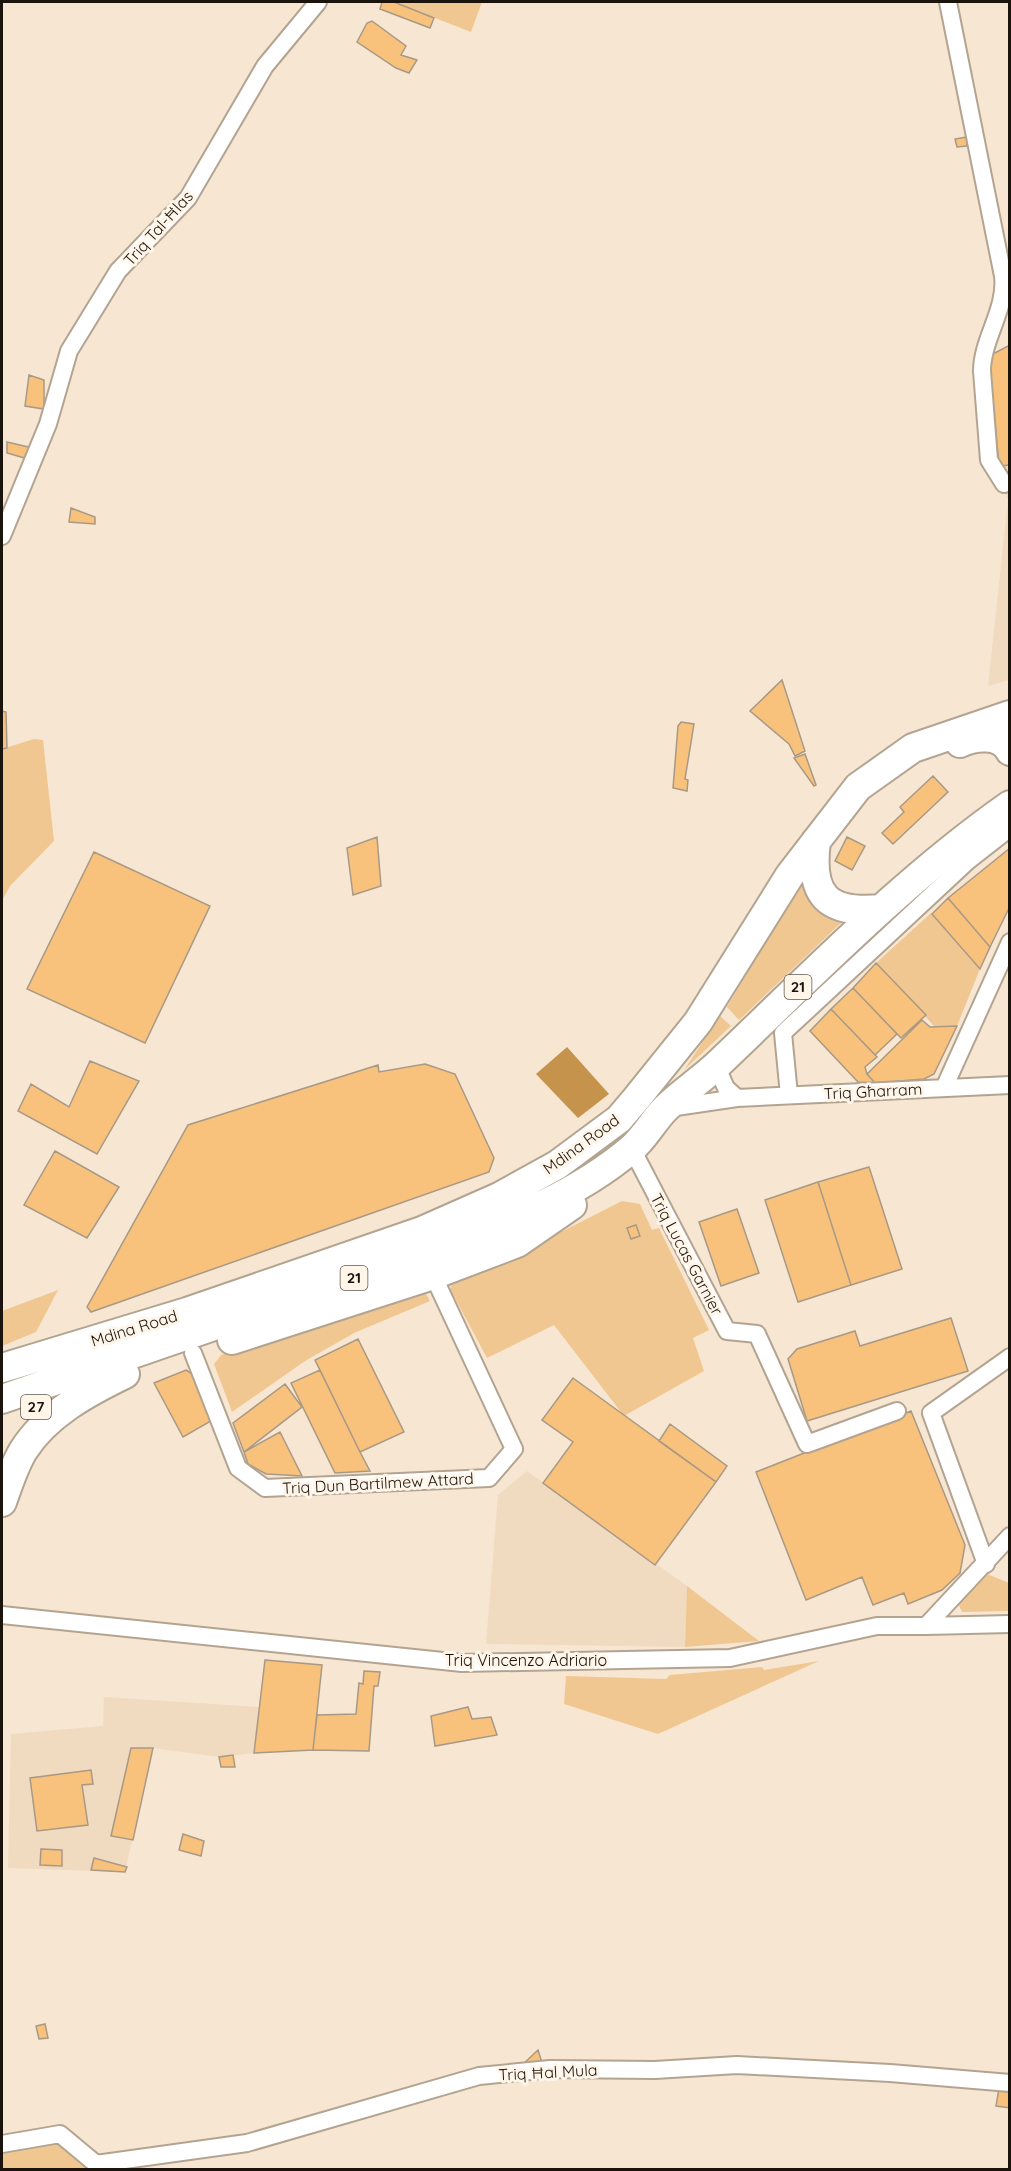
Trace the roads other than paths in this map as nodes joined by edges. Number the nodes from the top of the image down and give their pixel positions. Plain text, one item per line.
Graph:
1 (318, 2) edge
2 (948, 2) edge
3 (1004, 484) dead end
4 (2, 536) edge
5 (1010, 715) edge
6 (1010, 751) edge
7 (1010, 785) edge
8 (1010, 805) edge
9 (1010, 828) edge
10 (824, 830) junction
11 (963, 837) junction
12 (881, 909) junction
13 (1010, 942) edge
14 (716, 1065) junction
15 (1010, 1085) edge
16 (944, 1088) junction
17 (789, 1095) junction
18 (737, 1098) junction
19 (665, 1109) junction
20 (621, 1157) junction
21 (433, 1275) junction
22 (186, 1312) junction
23 (193, 1353) junction
24 (1010, 1357) edge
25 (2, 1368) edge
26 (88, 1370) junction
27 (2, 1381) edge
28 (2, 1399) edge
29 (897, 1411) dead end
30 (2, 1460) edge
31 (2, 1502) edge
32 (1010, 1536) edge
33 (986, 1564) junction
34 (2, 1616) edge
35 (1010, 1624) edge
36 (926, 1626) junction
37 (1010, 2084) edge
38 (2, 2144) edge
39 (98, 2167) edge

1 - 4 street, Triq Tal-Ħlas
2 - 3 street
5 - 10 highway, Mdina Road / 21
6 - 10 highway
7 - 11 highway
8 - 11 highway, Mdina Road / 21
9 - 17 street
10 - 12 highway
10 - 22 highway, Mdina Road / 21
11 - 12 highway, Mdina Road / 21
12 - 14 highway, Mdina Road / 21
13 - 16 street
14 - 18 street
14 - 19 highway, Mdina Road / 21
15 - 16 street, Triq Għarram
16 - 17 street, Triq Għarram
17 - 18 street, Triq Għarram
18 - 19 street, Triq Għarram
19 - 20 highway, Mdina Road / 21
20 - 21 highway
20 - 26 highway, Mdina Road / 21
20 - 29 street, Triq Lucas Garnier
21 - 23 highway
21 - 23 street, Triq Dun Bartilmew Attard
22 - 25 highway, Mdina Road / 21
22 - 27 highway
23 - 31 highway
24 - 33 street
26 - 28 highway, Mdina Road / 21
26 - 30 highway, 27
32 - 33 street
33 - 36 street
34 - 36 street, Triq Vincenzo Adriario
35 - 36 street, Triq Vincenzo Adriario
37 - 39 street, Triq Ħal Mula
38 - 39 street

